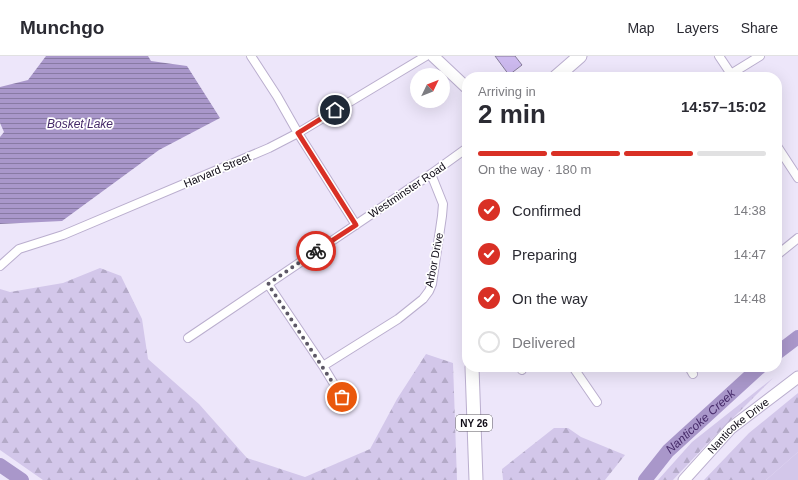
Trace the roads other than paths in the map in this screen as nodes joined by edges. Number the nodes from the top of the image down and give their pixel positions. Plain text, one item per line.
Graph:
1 (251, 56) edge
2 (426, 56) edge
3 (433, 56) edge
4 (580, 56) edge
5 (719, 56) edge
6 (760, 56) edge
7 (562, 72) edge
8 (728, 72) edge
9 (736, 72) edge
10 (462, 83) edge
11 (298, 133) junction
12 (462, 152) edge
13 (782, 154) edge
14 (431, 174) junction
15 (798, 178) edge
16 (356, 225) junction
17 (798, 238) edge
18 (782, 251) edge
19 (0, 266) edge
20 (268, 284) junction
21 (188, 338) dead end
22 (323, 366) junction
23 (472, 372) edge
24 (576, 372) edge
25 (798, 377) edge
26 (596, 402) dead end
27 (348, 407) dead end
28 (476, 480) edge
29 (684, 480) edge

1 - 11 street
2 - 11 street, Harvard Street
3 - 10 street
4 - 7 main road
5 - 8 street
6 - 9 street
11 - 16 street
11 - 19 street, Harvard Street
12 - 14 street, Westminster Road
13 - 15 street
14 - 16 street, Westminster Road
14 - 22 street, Arbor Drive
16 - 20 street, Westminster Road
17 - 18 street
20 - 21 street, Westminster Road
20 - 22 street
22 - 27 street
23 - 28 main road, NY 26
24 - 26 street
25 - 29 street, Nanticoke Drive

